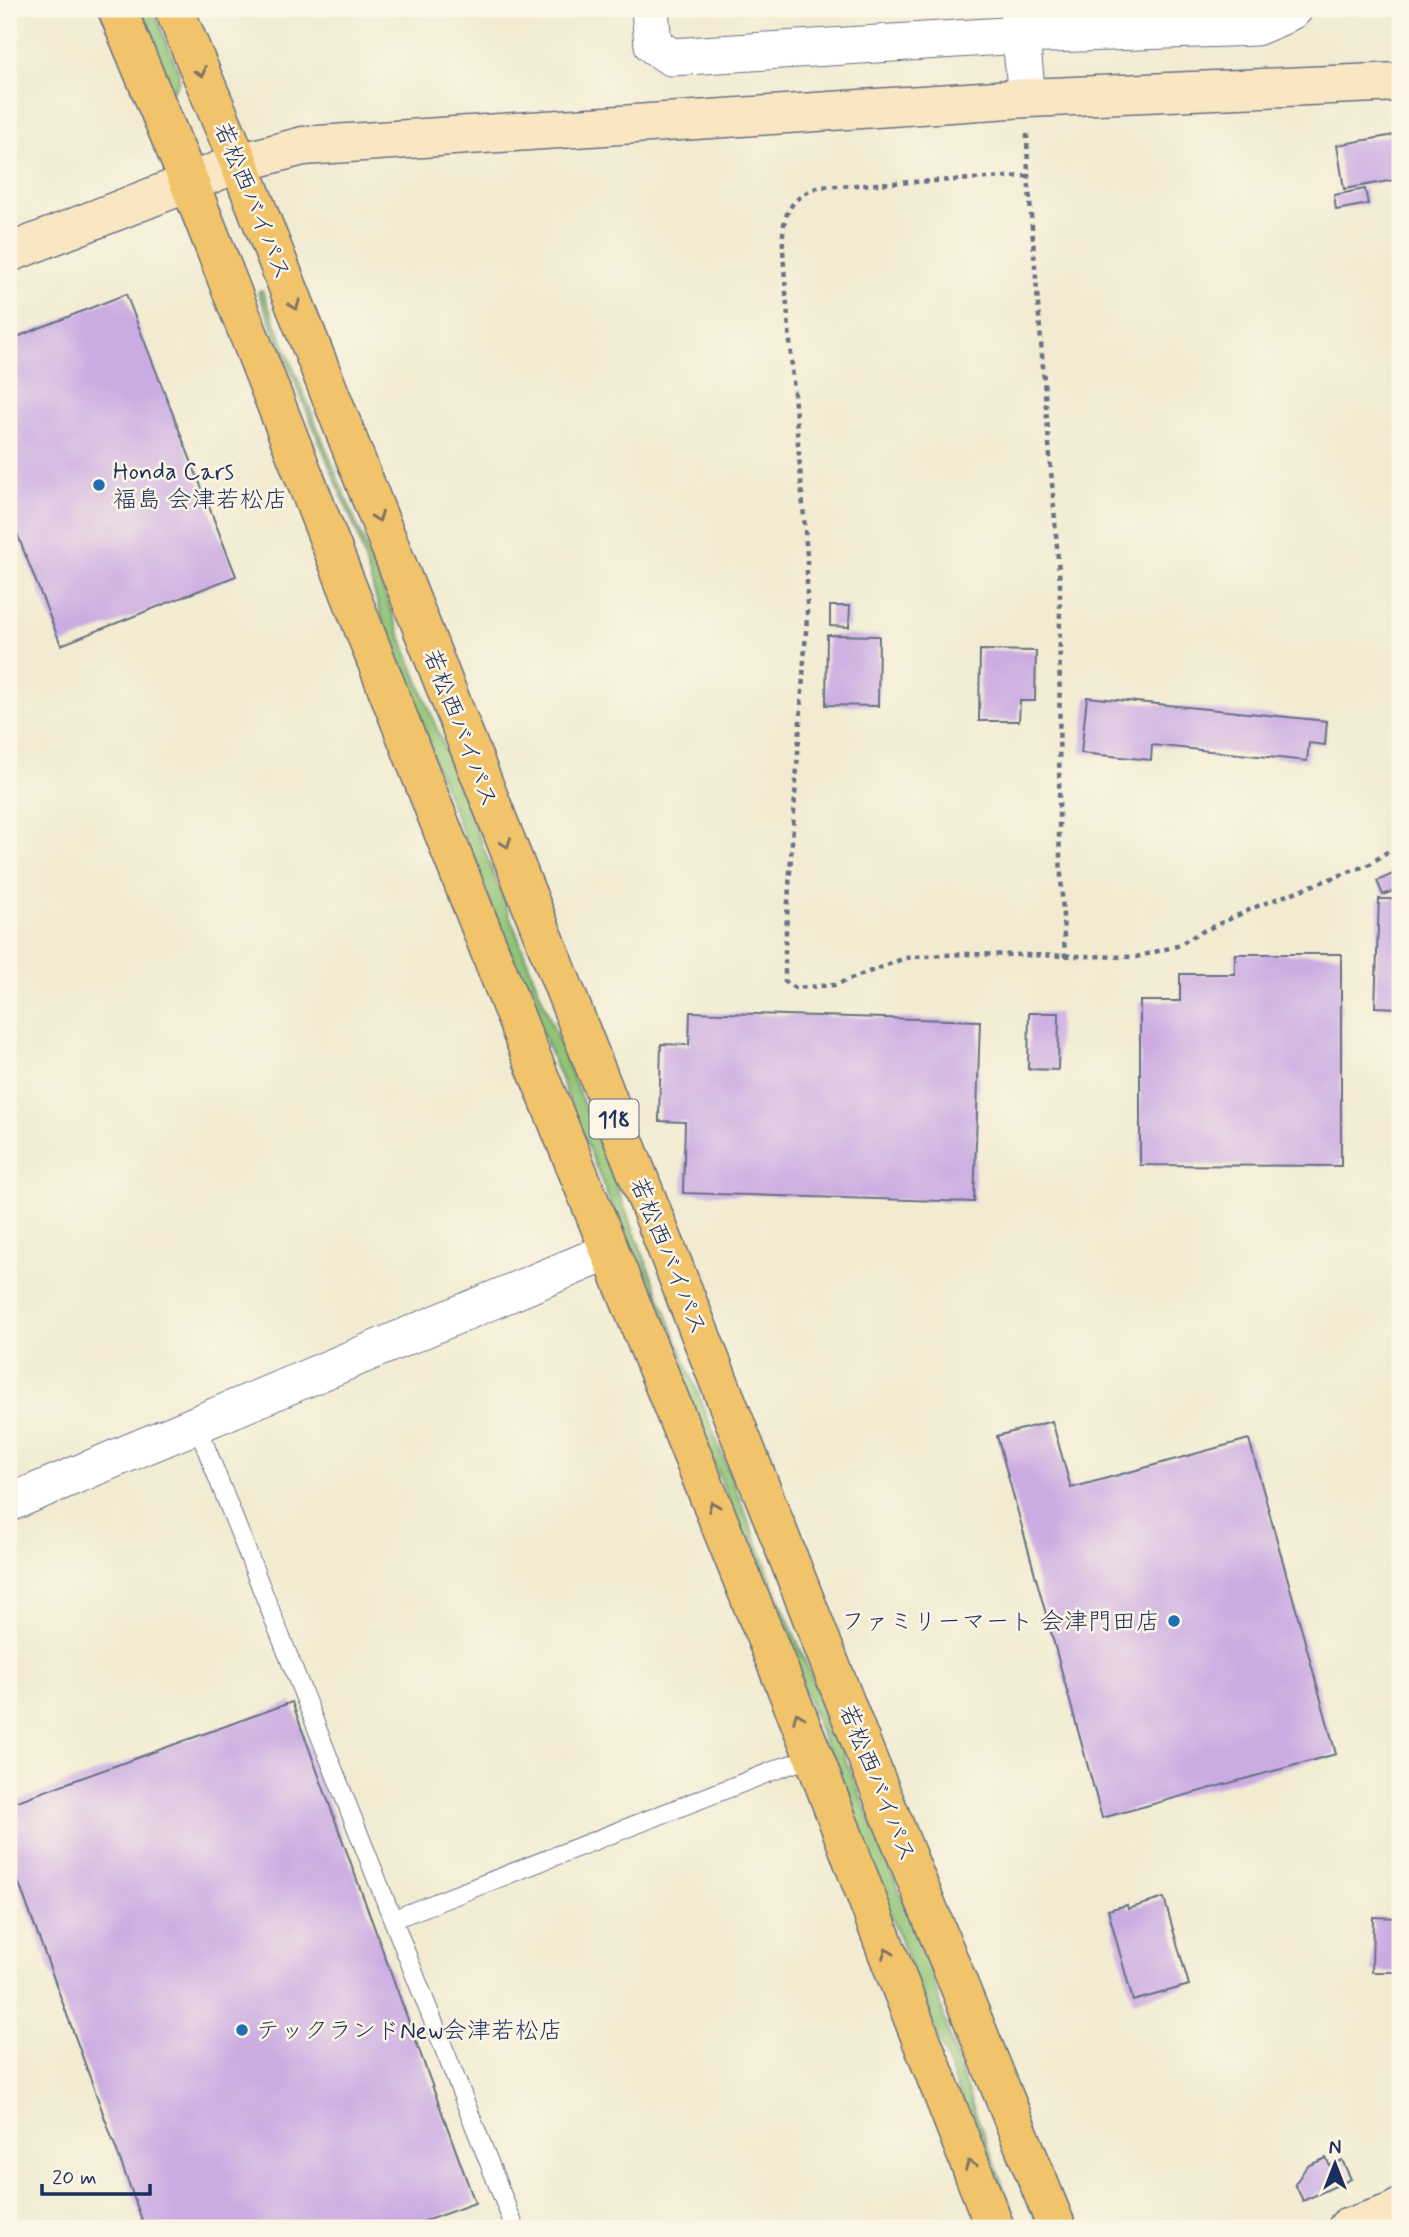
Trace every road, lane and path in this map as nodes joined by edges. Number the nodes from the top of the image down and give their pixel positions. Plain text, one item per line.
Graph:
1 (117, 9) edge
2 (174, 9) edge
3 (650, 9) edge
4 (1294, 9) edge
5 (1019, 22) edge
6 (1400, 82) edge
7 (1027, 98) junction
8 (239, 163) junction
9 (1028, 176) junction
10 (188, 182) junction
11 (9, 253) edge
12 (1400, 843) edge
13 (1065, 957) junction
14 (610, 1251) junction
15 (202, 1438) dead end
16 (9, 1503) edge
17 (814, 1757) junction
18 (394, 1919) junction
19 (1400, 2208) edge
20 (515, 2228) edge
21 (995, 2228) edge
22 (1057, 2228) edge
23 (1347, 2228) edge

1 - 10 highway, 若松西バイパス / 118
2 -> 8 highway, 若松西バイパス / 118
3 - 5 street
4 - 5 street
5 - 7 street
6 - 7 street
7 - 8 street
7 - 9 path
8 - 10 street
8 -> 22 highway, 若松西バイパス / 118
9 - 13 path
9 - 13 path
10 - 11 street
10 - 14 highway, 若松西バイパス / 118
12 - 13 path
14 - 16 street
17 -> 14 highway, 若松西バイパス / 118
15 - 18 lane
17 - 18 lane
21 -> 17 highway, 若松西バイパス / 118
18 - 20 lane
19 - 23 street

